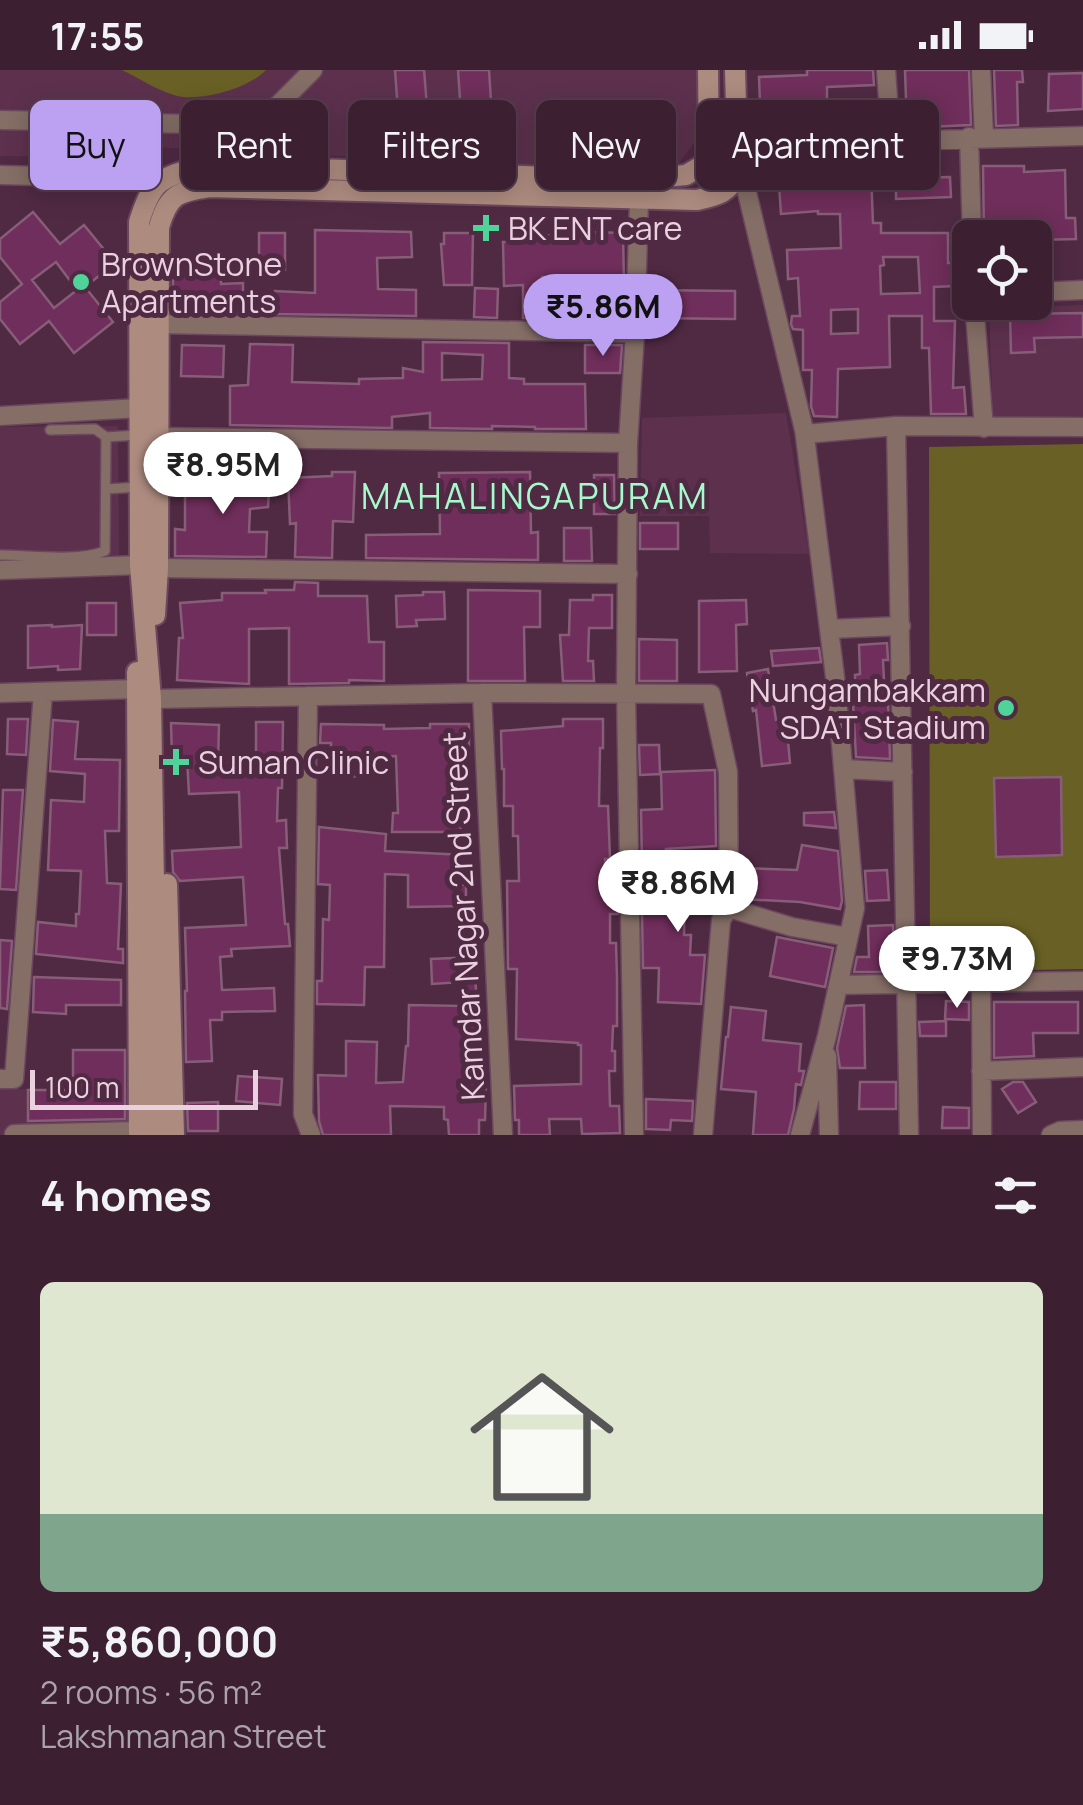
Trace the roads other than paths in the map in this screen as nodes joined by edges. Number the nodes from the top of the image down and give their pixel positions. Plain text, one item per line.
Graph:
1 (313, 70) edge
2 (708, 70) edge
3 (735, 70) edge
4 (886, 70) edge
5 (981, 70) edge
6 (708, 100) edge
7 (736, 100) edge
8 (889, 100) edge
9 (0, 120) edge
10 (30, 121) edge
11 (161, 123) edge
12 (1083, 136) edge
13 (977, 137) junction
14 (939, 138) edge
15 (0, 175) edge
16 (30, 176) edge
17 (161, 179) edge
18 (536, 184) edge
19 (536, 189) edge
20 (152, 190) edge
21 (638, 190) joint
22 (726, 190) edge
23 (746, 190) edge
24 (973, 220) edge
25 (1083, 290) edge
26 (1052, 291) edge
27 (975, 320) edge
28 (157, 324) junction
29 (635, 333) junction
30 (149, 409) junction
31 (0, 416) edge
32 (896, 426) junction
33 (804, 428) junction
34 (984, 428) junction
35 (1083, 428) edge
36 (50, 430) dead end
37 (149, 436) junction
38 (106, 438) junction
39 (628, 442) junction
40 (140, 487) junction
41 (106, 488) junction
42 (0, 555) edge
43 (149, 567) junction
44 (0, 570) edge
45 (628, 574) junction
46 (901, 626) junction
47 (829, 628) junction
48 (42, 692) junction
49 (146, 692) junction
50 (0, 693) edge
51 (482, 693) junction
52 (626, 693) junction
53 (308, 696) junction
54 (843, 769) junction
55 (903, 772) junction
56 (151, 775) junction
57 (729, 908) junction
58 (848, 937) junction
59 (1083, 981) edge
60 (981, 983) junction
61 (838, 985) junction
62 (906, 986) junction
63 (826, 1036) junction
64 (1083, 1067) edge
65 (981, 1070) junction
66 (0, 1080) edge
67 (1083, 1130) edge
68 (14, 1134) edge
69 (145, 1134) edge
70 (174, 1135) edge
71 (312, 1135) edge
72 (503, 1135) edge
73 (634, 1135) edge
74 (704, 1135) edge
75 (800, 1135) edge
76 (829, 1135) edge
77 (910, 1135) edge
78 (982, 1135) edge
79 (1050, 1135) edge

1 - 11 street
2 - 6 main road
3 - 7 main road
4 - 8 street
5 - 13 street
9 - 10 street
12 - 13 street
13 - 14 street
13 - 24 street
15 - 16 street
17 - 18 main road
19 - 28 main road
20 - 30 main road
21 - 22 main road
21 - 29 street
23 - 33 street
25 - 26 street
27 - 34 street
28 - 29 street
28 - 30 main road
29 - 39 street
30 - 31 street
30 - 37 main road
32 - 33 street
32 - 34 street
32 - 46 street
33 - 47 street
34 - 35 street
36 - 38 lane
37 - 38 lane
37 - 39 street
37 - 40 main road
37 - 43 main road
38 - 41 lane
39 - 45 street
40 - 41 lane
40 - 43 main road
41 - 42 lane
43 - 44 street
43 - 45 street
43 - 49 main road
45 - 52 street
46 - 47 street
46 - 55 street
47 - 54 street
48 - 49 street
48 - 50 street
48 - 66 street
49 - 53 street
49 - 56 main road
49 - 69 main road
51 - 52 street
51 - 53 street
51 - 72 street, Kamdar Nagar 2nd Street
52 - 57 street
52 - 73 street
53 - 71 street
54 - 55 street
54 - 58 street
55 - 62 street
56 - 69 main road
56 - 70 main road
57 - 58 street
57 - 74 street
58 - 61 street
59 - 60 street
60 - 62 street
60 - 65 street
61 - 62 street
61 - 63 street
62 - 77 street
63 - 75 street
63 - 76 street
64 - 65 street
65 - 78 street
67 - 79 street
68 - 69 street

